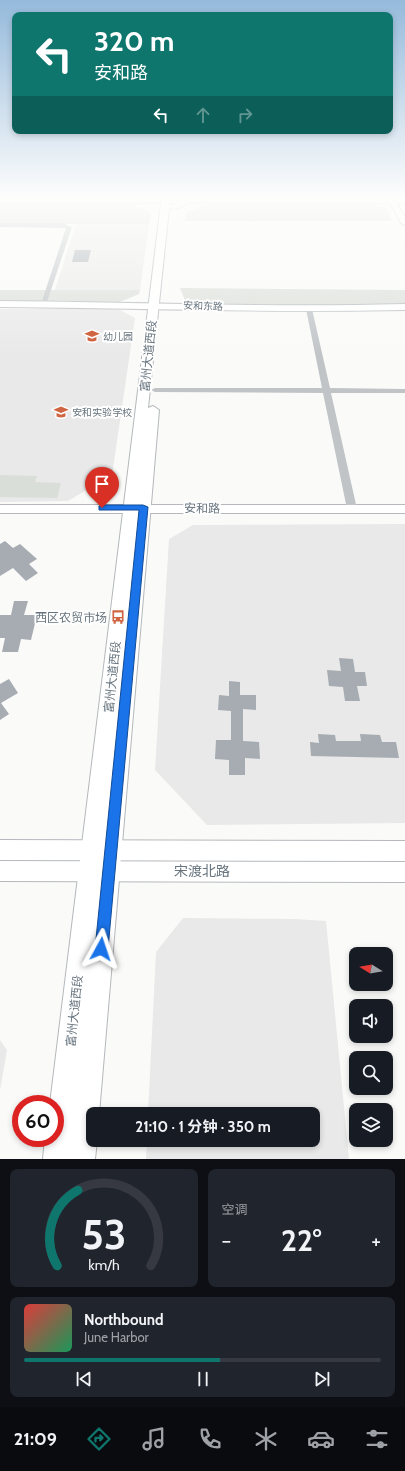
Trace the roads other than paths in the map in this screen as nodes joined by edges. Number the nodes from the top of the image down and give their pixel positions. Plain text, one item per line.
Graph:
1 (61, 250) edge
2 (161, 250) edge
3 (0, 304) edge
4 (44, 304) junction
5 (158, 305) junction
6 (405, 307) edge
7 (309, 309) junction
8 (155, 390) junction
9 (326, 390) junction
10 (405, 391) edge
11 (137, 507) junction
12 (0, 509) edge
13 (352, 509) junction
14 (405, 509) edge
15 (0, 850) edge
16 (92, 850) junction
17 (111, 850) junction
18 (405, 850) edge
19 (0, 871) edge
20 (90, 871) junction
21 (109, 871) junction
22 (405, 872) edge
23 (57, 1159) edge
24 (81, 1159) edge

1 - 4 street
2 - 5 main road, 富州大道西段
3 - 4 street, 安和东路
4 - 5 street, 安和东路
5 - 7 street, 安和东路
5 - 8 main road, 富州大道西段
5 - 11 main road, 富州大道西段
6 - 7 street, 安和东路
7 - 9 street
8 - 9 street
8 - 11 main road, 富州大道西段
9 - 10 street
9 - 13 street
11 - 12 street, 安和路
11 - 13 street, 安和路
11 - 16 main road, 富州大道西段
11 - 17 main road, 富州大道西段
13 - 14 street, 安和路
15 - 16 street, 宋渡北路
16 - 17 street, 宋渡北路
16 - 20 main road, 富州大道西段
17 - 18 street, 宋渡北路
17 - 21 main road, 富州大道西段
19 - 20 street, 宋渡北路
20 - 21 street, 宋渡北路
20 - 23 main road, 富州大道西段
21 - 22 street, 宋渡北路
21 - 24 main road, 富州大道西段

